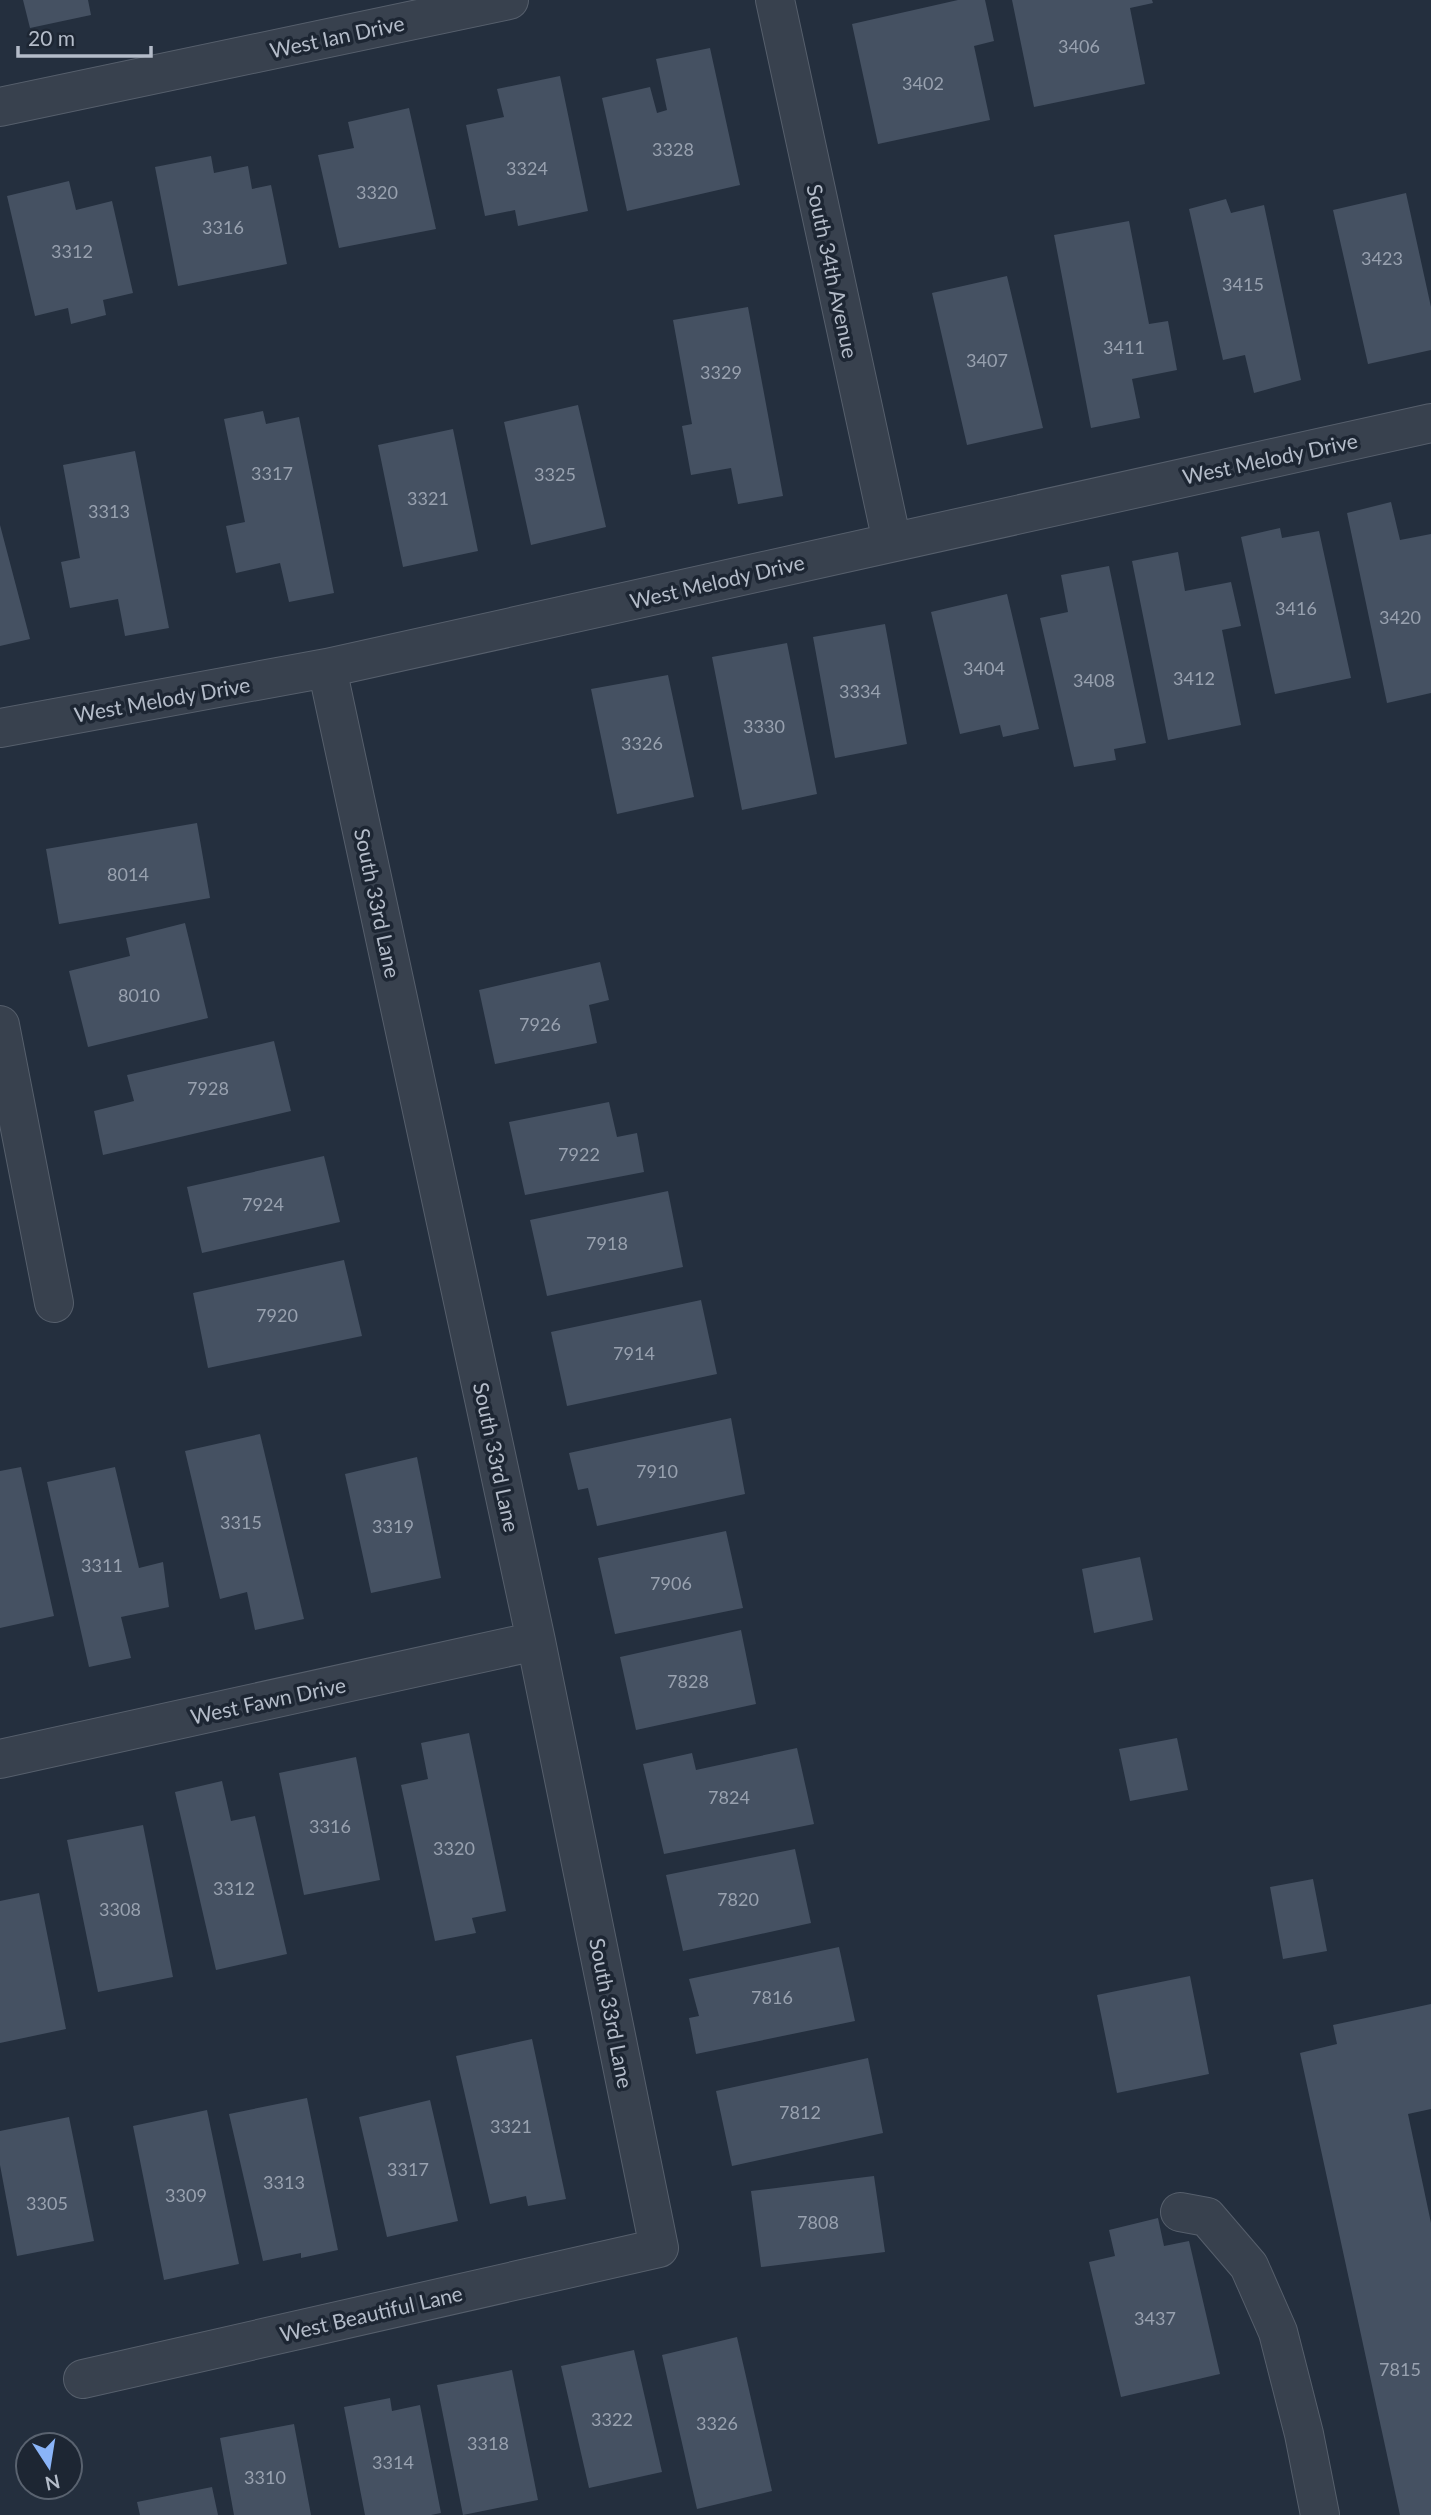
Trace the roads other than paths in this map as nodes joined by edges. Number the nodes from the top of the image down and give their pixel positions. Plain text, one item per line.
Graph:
1 (509, 0) edge
2 (775, 0) edge
3 (0, 107) edge
4 (1431, 423) edge
5 (892, 542) junction
6 (327, 668) junction
7 (0, 729) edge
8 (0, 1025) edge
9 (54, 1303) dead end
10 (537, 1641) junction
11 (0, 1759) edge
12 (1180, 2212) dead end
13 (659, 2248) joint
14 (83, 2379) dead end
15 (1320, 2515) edge

1 - 3 street, West Ian Drive
2 - 5 street, South 34th Avenue
4 - 5 street, West Melody Drive
5 - 6 street, West Melody Drive
6 - 7 street, West Melody Drive
6 - 10 street, South 33rd Lane
8 - 9 street
10 - 11 street, West Fawn Drive
10 - 13 street, South 33rd Lane
12 - 15 street
13 - 14 street, West Beautiful Lane

